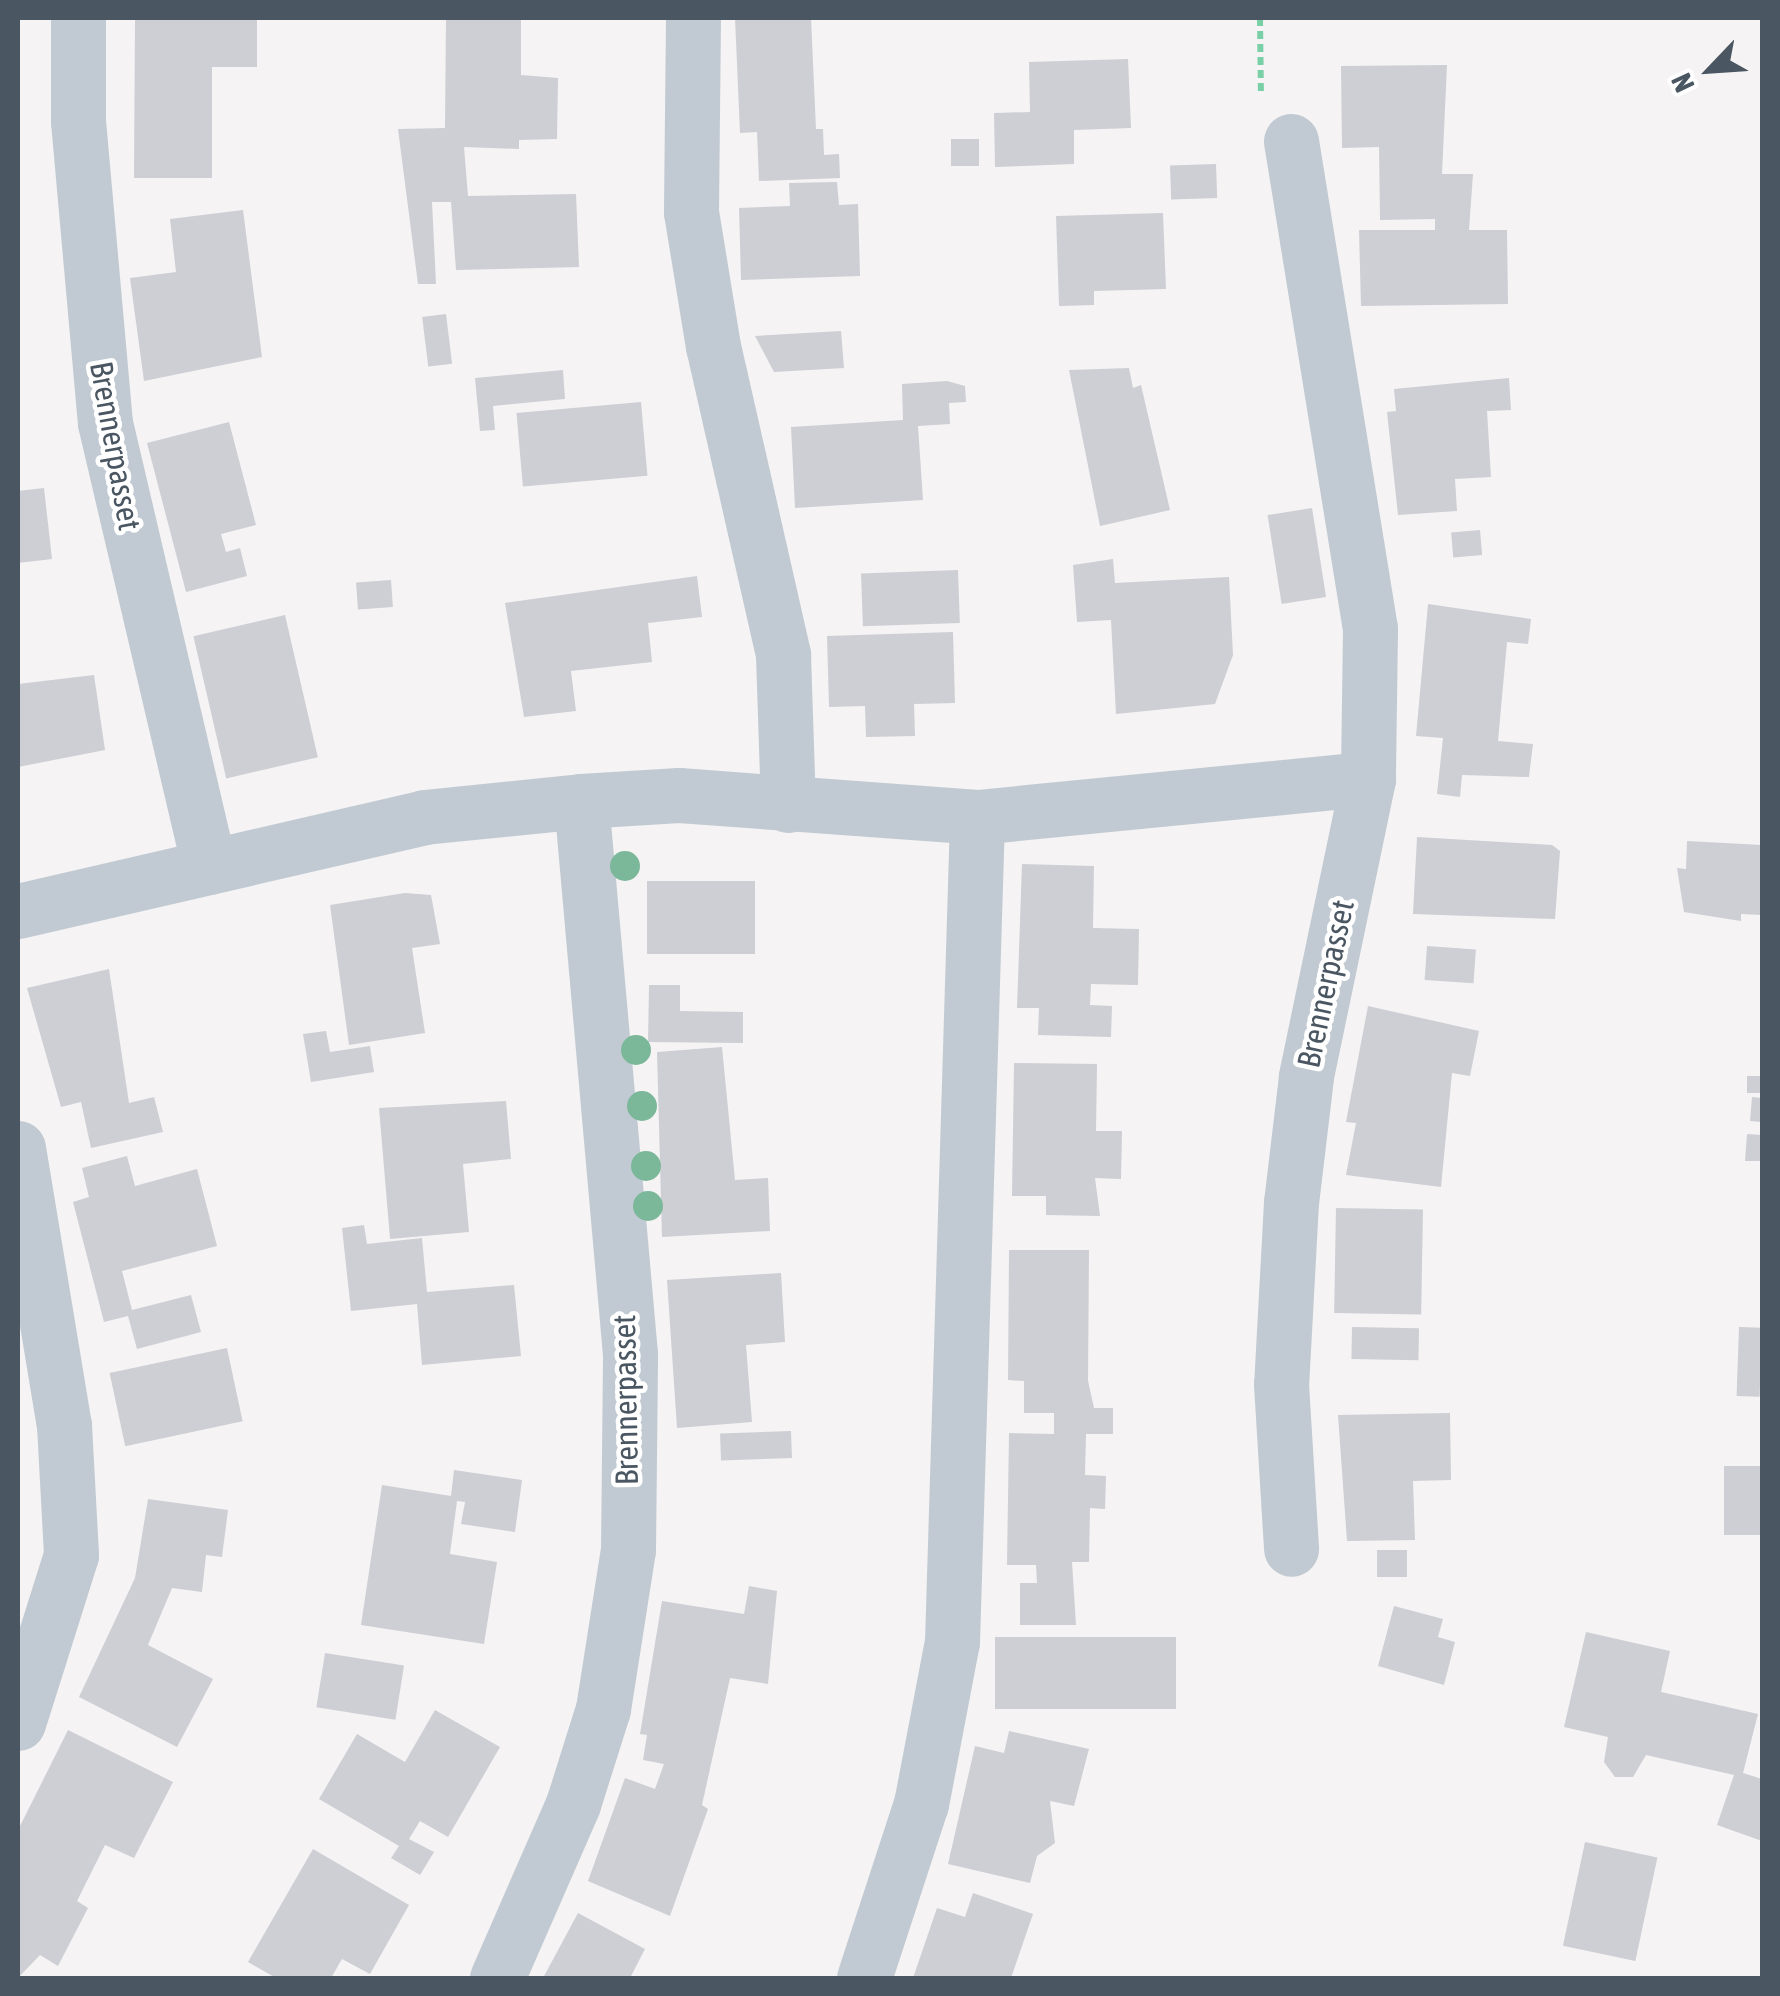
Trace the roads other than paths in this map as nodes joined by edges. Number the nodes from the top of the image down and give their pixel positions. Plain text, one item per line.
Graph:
1 (78, 18) edge
2 (693, 18) edge
3 (1276, 124) road end
4 (1368, 779) junction
5 (581, 801) junction
6 (788, 805) junction
7 (976, 817) junction
8 (208, 868) junction
9 (18, 910) edge
10 (18, 1148) edge
11 (1291, 1549) dead end
12 (18, 1723) edge
13 (498, 1978) edge
14 (864, 1978) edge

1 - 8 street, Brennerpasset
2 - 6 street
3 - 4 street, Brennerpasset
4 - 7 street
4 - 11 street, Brennerpasset
5 - 6 street
5 - 8 street
5 - 13 street, Brennerpasset
6 - 7 street
7 - 14 street
8 - 9 street
10 - 12 street

